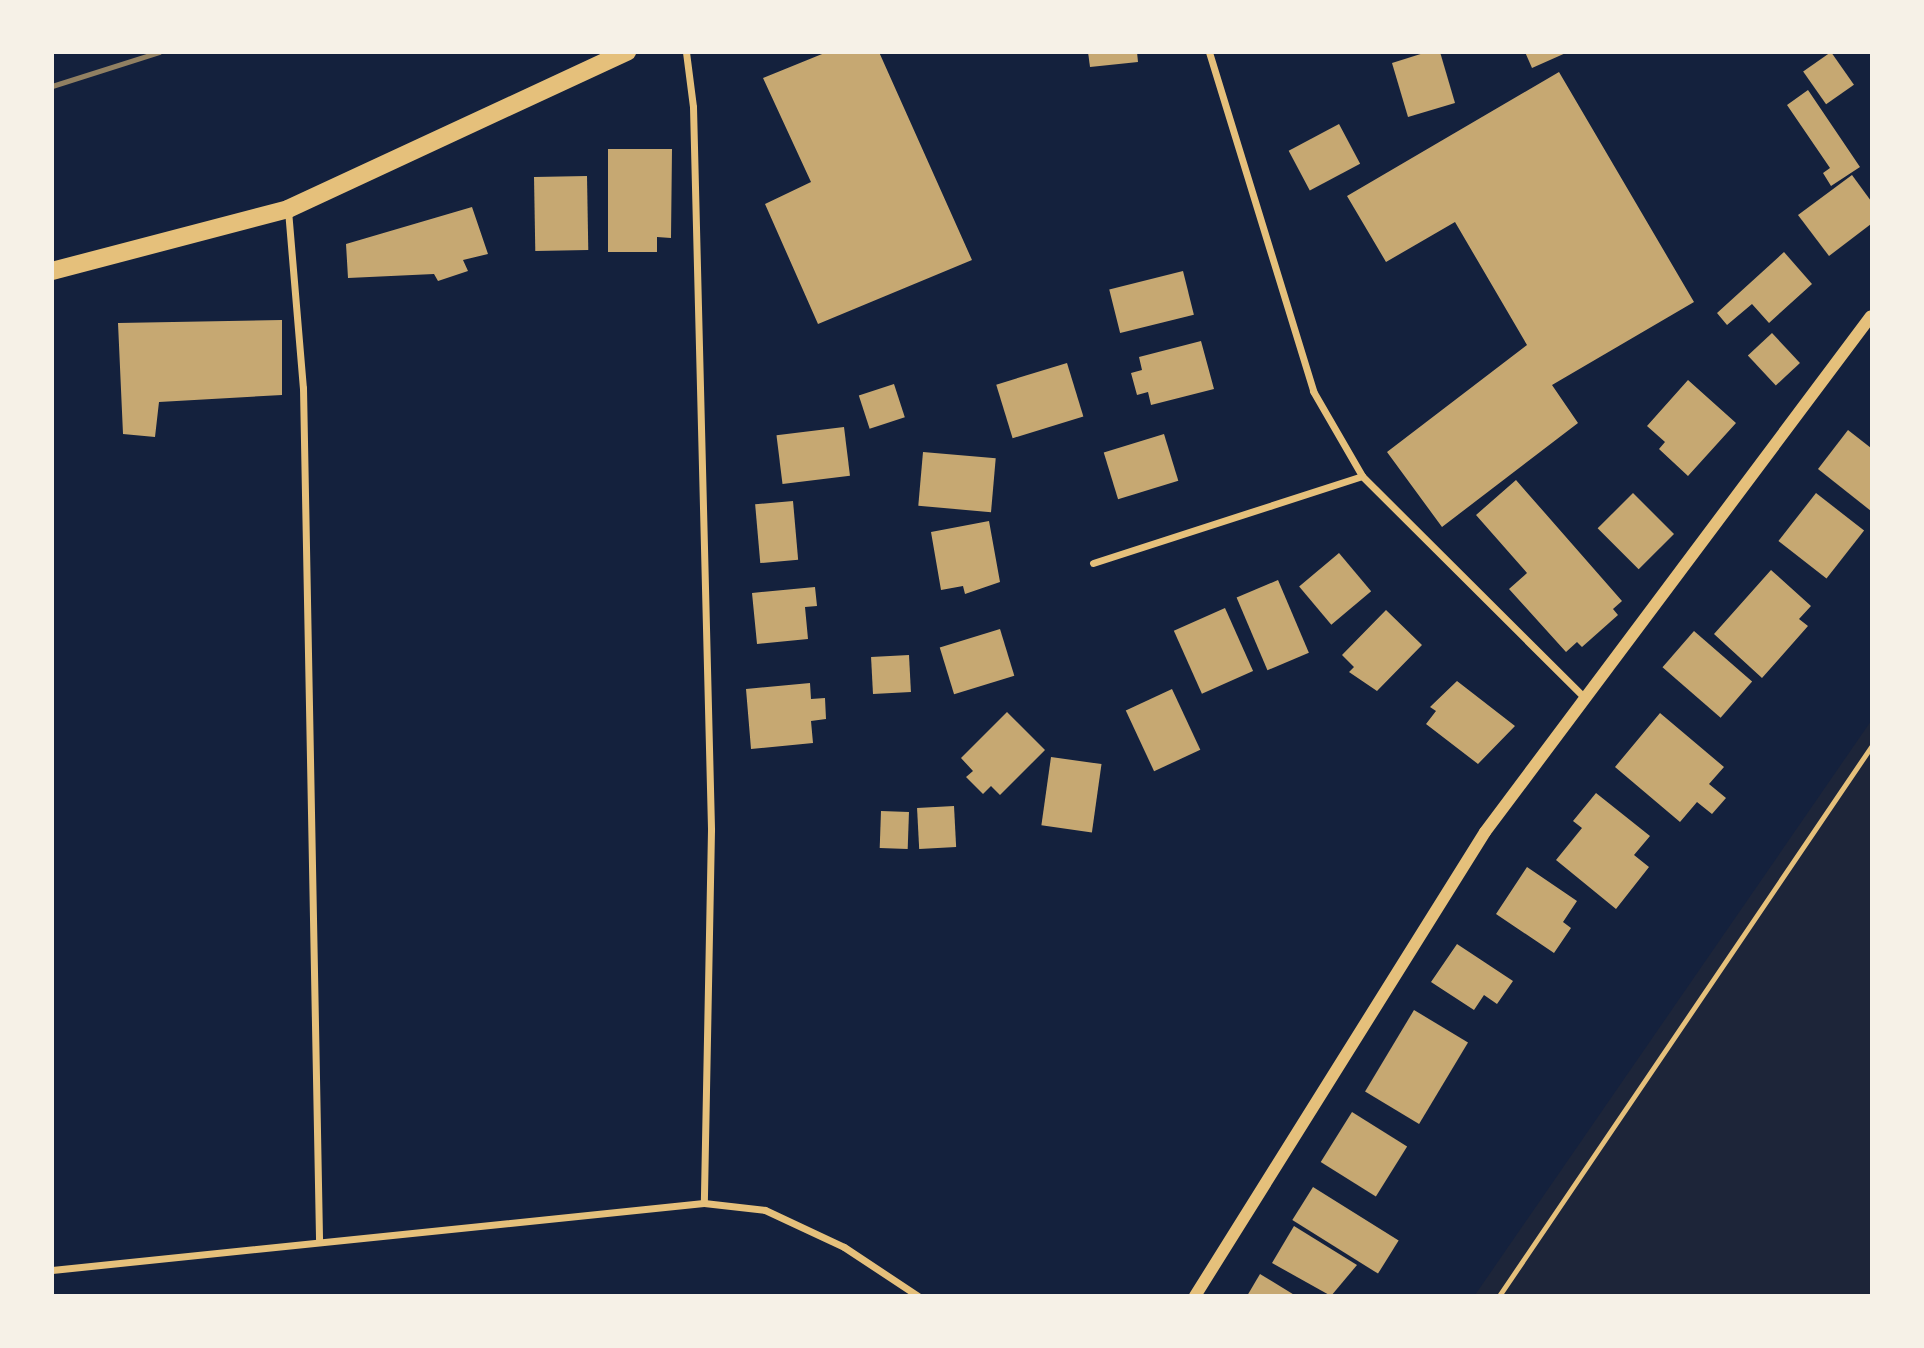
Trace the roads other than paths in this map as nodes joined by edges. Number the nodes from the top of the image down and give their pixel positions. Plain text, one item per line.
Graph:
1 (626, 52) edge
2 (686, 52) edge
3 (1209, 52) edge
4 (288, 209) junction
5 (52, 271) edge
6 (1871, 316) edge
7 (1362, 476) junction
8 (1093, 563) dead end
9 (1585, 698) junction
10 (704, 1203) junction
11 (319, 1240) junction
12 (52, 1270) edge
13 (918, 1296) edge
14 (1195, 1296) edge

1 - 4 main road
2 - 10 street
3 - 7 street
4 - 5 main road
4 - 11 street
6 - 9 street
7 - 8 street
7 - 9 street
9 - 14 street
10 - 11 street
10 - 13 street
11 - 12 street

